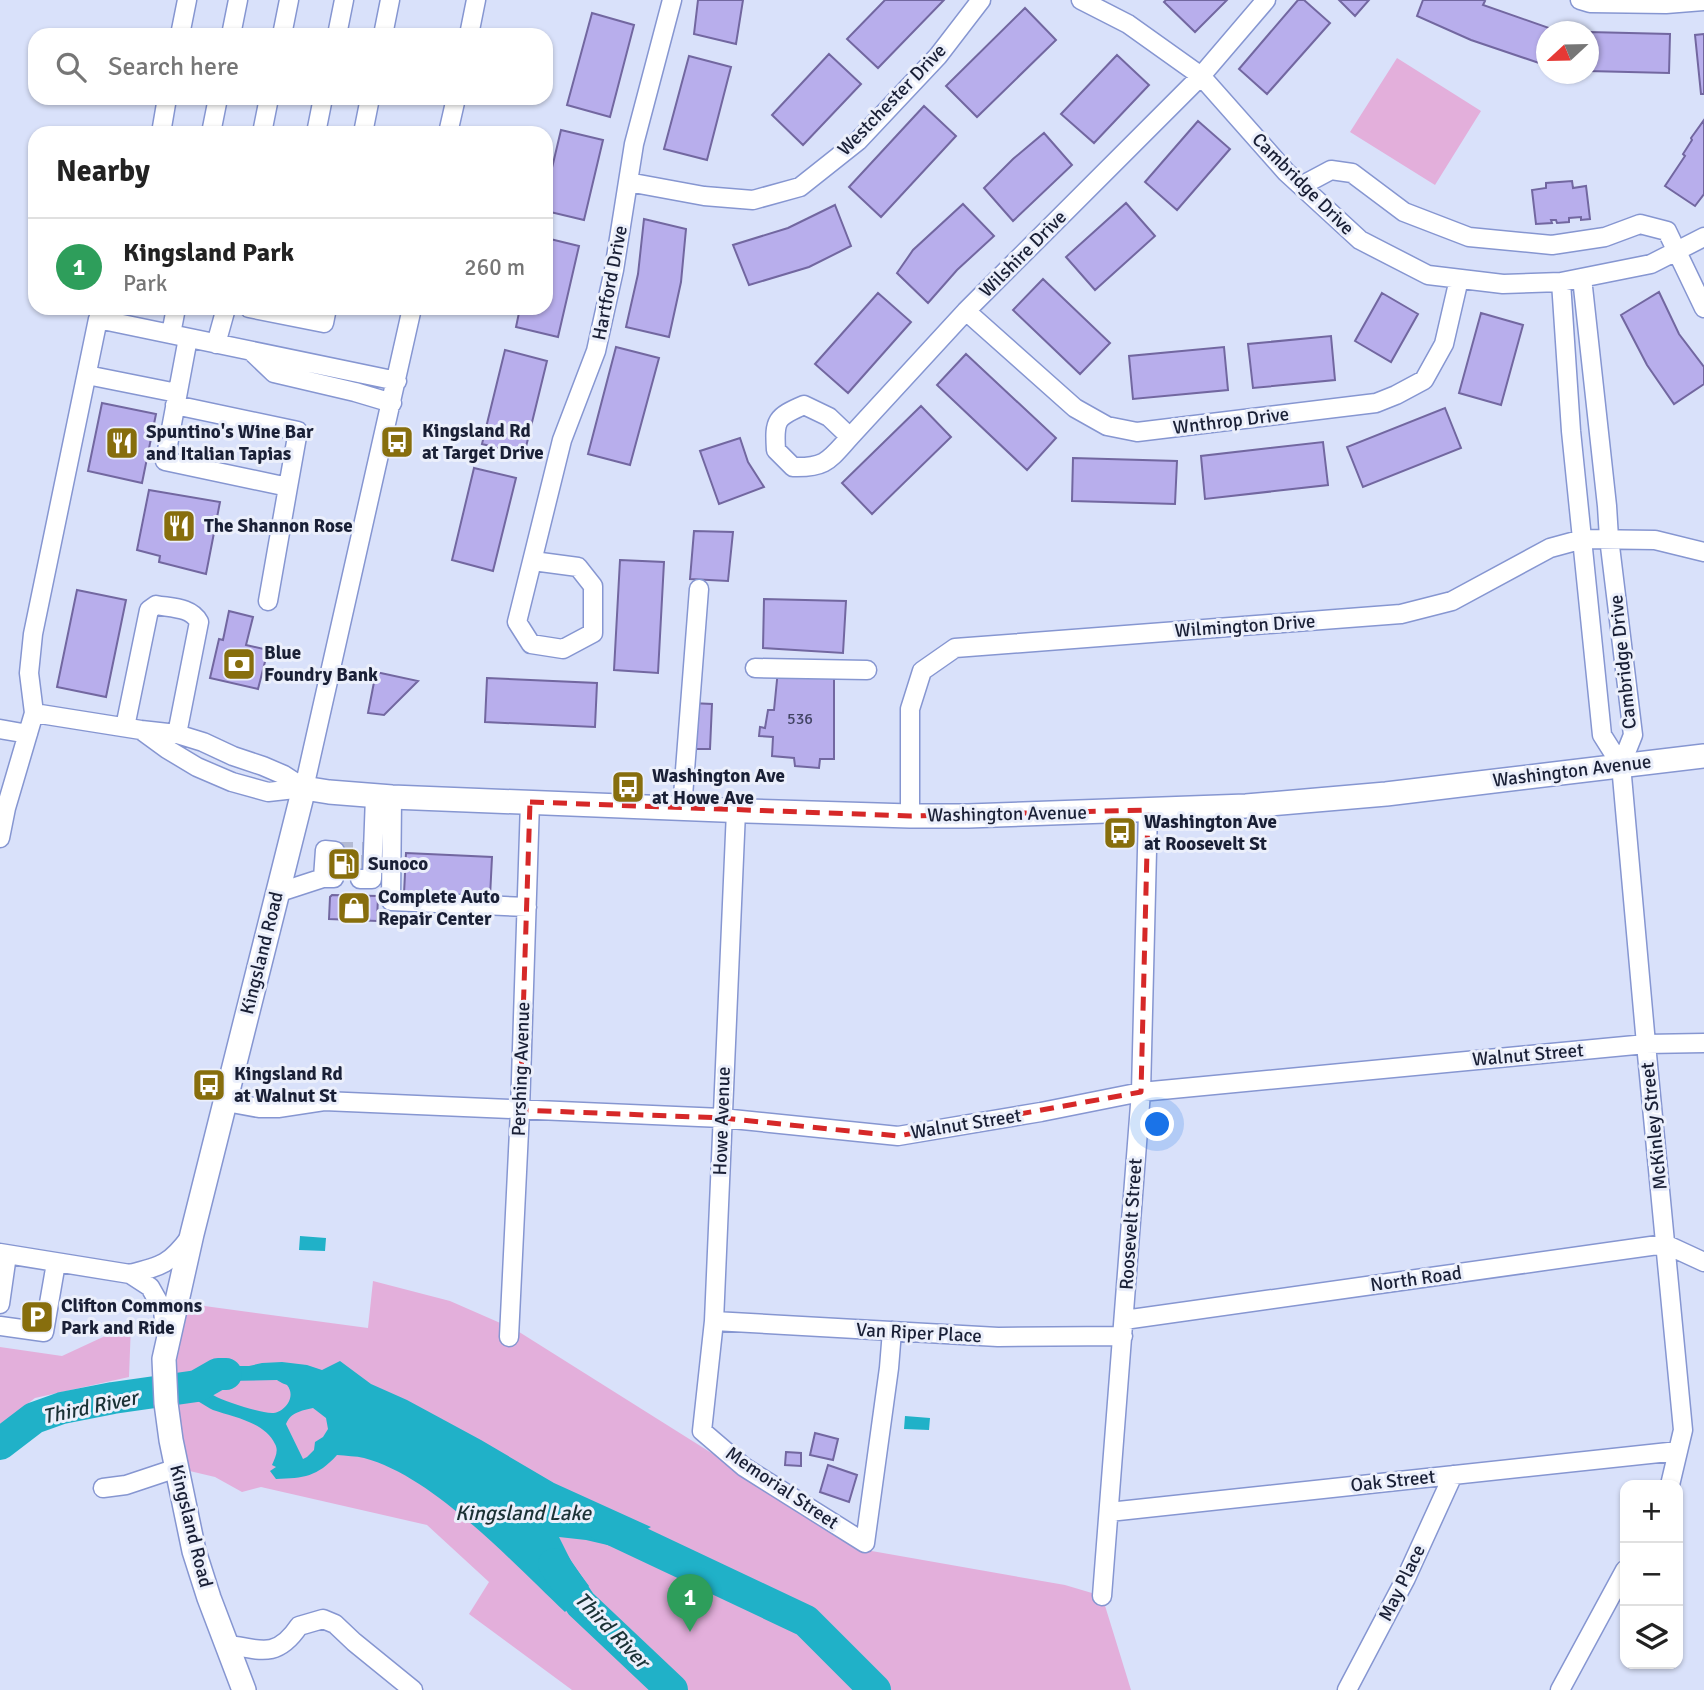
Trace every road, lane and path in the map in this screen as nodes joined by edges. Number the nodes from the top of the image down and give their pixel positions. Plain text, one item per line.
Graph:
1 (187, 0) edge
2 (238, 0) edge
3 (289, 0) edge
4 (344, 0) edge
5 (390, 0) edge
6 (464, 0) edge
7 (476, 0) edge
8 (672, 0) edge
9 (981, 0) edge
10 (1081, 0) edge
11 (1266, 0) edge
12 (1580, 0) edge
13 (1704, 1) edge
14 (181, 28) edge
15 (232, 28) edge
16 (283, 28) edge
17 (338, 28) edge
18 (384, 28) edge
19 (468, 28) edge
20 (470, 28) edge
21 (1201, 76) junction
22 (166, 105) edge
23 (217, 105) edge
24 (268, 105) edge
25 (322, 105) edge
26 (369, 105) edge
27 (454, 105) edge
28 (162, 126) edge
29 (212, 126) edge
30 (263, 126) edge
31 (317, 126) edge
32 (364, 126) edge
33 (450, 126) edge
34 (628, 182) junction
35 (1301, 186) junction
36 (1704, 237) edge
37 (1676, 251) junction
38 (1582, 278) junction
39 (1459, 279) junction
40 (1561, 282) junction
41 (1704, 308) edge
42 (966, 311) junction
43 (177, 315) edge
44 (224, 315) edge
45 (293, 315) edge
46 (326, 315) edge
47 (411, 315) edge
48 (124, 316) edge
49 (179, 336) junction
50 (216, 344) junction
51 (251, 351) junction
52 (87, 374) junction
53 (397, 381) junction
54 (176, 399) junction
55 (392, 403) junction
56 (850, 438) dead end
57 (288, 487) junction
58 (1609, 538) junction
59 (1583, 539) junction
60 (1704, 552) edge
61 (533, 561) junction
62 (699, 589) dead end
63 (268, 601) dead end
64 (755, 668) dead end
65 (867, 670) dead end
66 (34, 713) junction
67 (133, 728) junction
68 (0, 729) edge
69 (28, 734) junction
70 (177, 734) junction
71 (1704, 756) edge
72 (1621, 765) junction
73 (304, 788) junction
74 (384, 796) junction
75 (530, 802) junction
76 (682, 809) junction
77 (1148, 810) junction
78 (736, 811) junction
79 (911, 816) junction
80 (0, 838) edge
81 (366, 862) dead end
82 (330, 867) tunnel mouth
83 (277, 893) junction
84 (527, 906) junction
85 (1704, 1043) edge
86 (1646, 1044) junction
87 (1141, 1092) junction
88 (226, 1102) junction
89 (520, 1110) junction
90 (722, 1118) junction
91 (192, 1234) junction
92 (1665, 1244) junction
93 (4, 1254) edge
94 (1704, 1262) edge
95 (56, 1263) junction
96 (130, 1274) junction
97 (0, 1304) edge
98 (714, 1321) junction
99 (0, 1326) edge
100 (1124, 1328) junction
101 (892, 1331) junction
102 (509, 1337) dead end
103 (166, 1345) junction
104 (702, 1431) joint
105 (1678, 1451) junction
106 (177, 1468) junction
107 (1453, 1475) junction
108 (1671, 1480) edge
109 (103, 1488) dead end
110 (1109, 1512) junction
111 (1620, 1579) edge
112 (1102, 1596) dead end
113 (226, 1644) junction
114 (244, 1690) edge
115 (413, 1690) edge
116 (1347, 1690) edge
117 (1560, 1690) edge

1 - 14 street
2 - 15 street
3 - 16 street
4 - 17 street
5 - 18 street
6 - 19 street
7 - 20 street
8 - 34 street, Hartford Drive
9 - 34 street, Westchester Drive
10 - 21 street, Cambridge Drive
11 - 21 street, Wilshire Drive
12 - 13 street
21 - 35 street, Cambridge Drive
21 - 42 street, Wilshire Drive
22 - 28 street
23 - 29 street
24 - 30 street
25 - 31 street
26 - 32 street
27 - 33 street
34 - 61 street, Hartford Drive
35 - 37 street
35 - 39 street, Cambridge Drive
36 - 37 street, Cambridge Drive
37 - 38 street, Cambridge Drive
37 - 41 street
38 - 40 street, Cambridge Drive
38 - 58 street, Cambridge Drive
39 - 40 street, Cambridge Drive
39 - 42 street, Wnthrop Drive
40 - 59 street, Cambridge Drive
42 - 56 street, Wilshire Drive
43 - 49 street
44 - 50 street
45 - 46 street
47 - 53 street, Kingsland Road
48 - 49 street
48 - 52 street
49 - 50 street
49 - 54 street
50 - 51 street
51 - 53 street
51 - 55 street
52 - 54 street
52 - 66 street
53 - 55 street, Kingsland Road
54 - 57 street
54 - 57 street
55 - 73 street, Kingsland Road
57 - 63 street
58 - 59 street, Wilmington Drive
58 - 60 street, Wilmington Drive
58 - 72 street, Cambridge Drive
59 - 72 street, Cambridge Drive
59 - 79 street, Wilmington Drive
61 - 61 street
62 - 76 street
64 - 65 street
66 - 67 street
66 - 69 street
67 - 70 street
67 - 70 street
67 - 73 street
68 - 69 street
69 - 80 street
70 - 73 street
71 - 72 main road, Washington Avenue
72 - 77 main road, Washington Avenue
72 - 86 street, McKinley Street
73 - 74 main road
73 - 83 main road, Kingsland Road
74 - 75 main road, Washington Avenue
74 - 81 street
74 - 84 street
75 - 76 main road, Washington Avenue
75 - 84 street, Pershing Avenue
76 - 78 main road, Washington Avenue
77 - 79 main road, Washington Avenue
77 - 87 street, Roosevelt Street
78 - 79 main road, Washington Avenue
78 - 90 street, Howe Avenue
82 - 83 street
83 - 88 main road, Kingsland Road
84 - 89 street, Pershing Avenue
85 - 86 street, Walnut Street
86 - 87 street, Walnut Street
86 - 92 street, McKinley Street
87 - 90 street, Walnut Street
87 - 100 street, Roosevelt Street
88 - 89 street, Walnut Street
88 - 91 main road, Kingsland Road
89 - 90 street, Walnut Street
89 - 102 street, Pershing Avenue
90 - 98 street, Howe Avenue
91 - 96 street
91 - 103 main road, Kingsland Road
92 - 94 street
92 - 100 street, North Road
92 - 105 street, McKinley Street
93 - 95 street
93 - 97 street
95 - 96 street
95 - 99 street
96 - 103 street
98 - 101 street, Van Riper Place
98 - 104 street, Howe Avenue
100 - 101 street, Van Riper Place
100 - 110 street, Roosevelt Street
101 - 104 street, Memorial Street
103 - 106 main road, Kingsland Road
105 - 107 street, Oak Street
105 - 108 street, McKinley Street
106 - 109 street
106 - 113 main road, Kingsland Road
107 - 110 street, Oak Street
107 - 116 street, May Place
110 - 112 street, Roosevelt Street
111 - 117 street
113 - 114 main road, Kingsland Road
113 - 115 street

